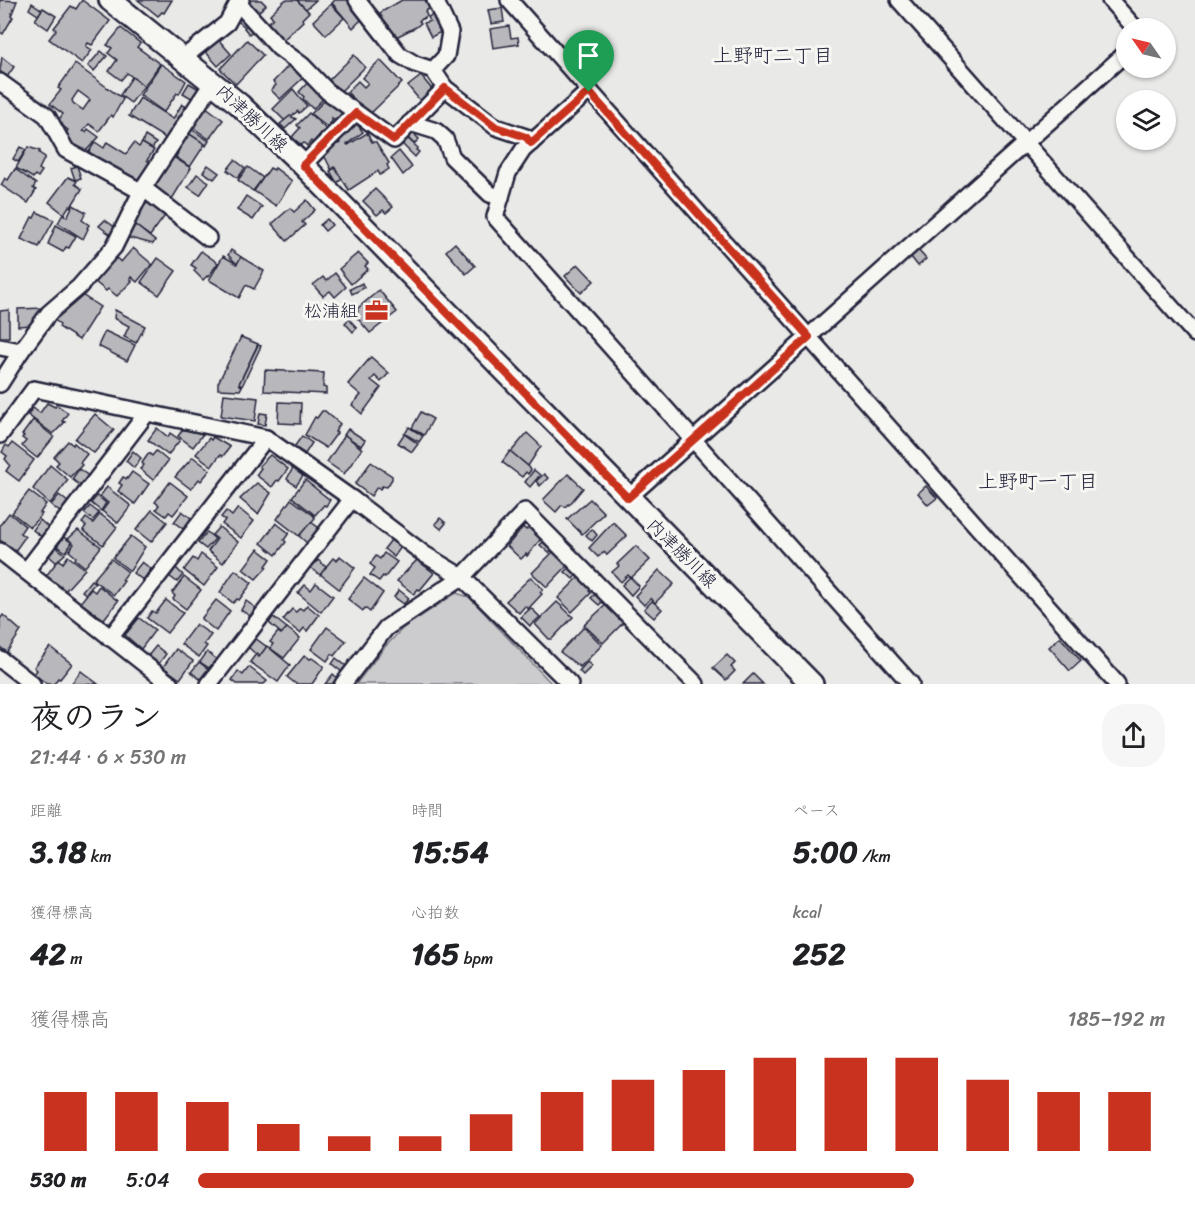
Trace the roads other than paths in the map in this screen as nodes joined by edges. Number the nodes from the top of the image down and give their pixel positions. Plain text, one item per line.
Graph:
1 (110, 0) edge
2 (357, 0) edge
3 (435, 0) edge
4 (509, 0) edge
5 (899, 0) edge
6 (1110, 0) edge
7 (239, 1) edge
8 (1126, 18) edge
9 (183, 58) junction
10 (1116, 62) edge
11 (433, 70) junction
12 (213, 81) junction
13 (0, 82) edge
14 (445, 88) junction
15 (589, 92) junction
16 (356, 113) junction
17 (410, 123) junction
18 (531, 143) junction
19 (1026, 144) junction
20 (303, 165) junction
21 (142, 190) junction
22 (501, 197) junction
23 (208, 238) dead end
24 (1195, 334) edge
25 (809, 337) junction
26 (0, 347) edge
27 (21, 351) junction
28 (0, 384) edge
29 (147, 412) junction
30 (0, 435) edge
31 (266, 438) junction
32 (693, 440) junction
33 (628, 498) junction
34 (352, 499) junction
35 (0, 551) edge
36 (26, 572) junction
37 (462, 577) junction
38 (110, 638) junction
39 (0, 659) edge
40 (32, 684) edge
41 (170, 684) edge
42 (209, 684) edge
43 (343, 684) edge
44 (570, 684) edge
45 (696, 684) edge
46 (812, 684) edge
47 (911, 684) edge
48 (1117, 684) edge

1 - 9 main road, 内津勝川線
2 - 11 street
3 - 11 street
4 - 15 street
5 - 19 street
6 - 8 street
7 - 9 street
7 - 16 street
9 - 12 main road, 内津勝川線
10 - 19 street
11 - 14 street
12 - 20 main road, 内津勝川線
12 - 21 street
13 - 21 street
14 - 17 street
14 - 18 street
15 - 18 street
15 - 25 street
16 - 17 street
16 - 20 street
17 - 22 street
18 - 22 street
19 - 24 street
19 - 25 street
20 - 33 main road, 内津勝川線
21 - 23 street
21 - 27 street
22 - 32 street
25 - 32 street
25 - 48 street
26 - 27 street
27 - 28 street
29 - 30 street
29 - 31 street
29 - 36 street
31 - 34 street
31 - 38 street
32 - 33 street
32 - 47 street
33 - 46 main road, 内津勝川線
34 - 37 street
34 - 42 street
35 - 36 street
36 - 38 street
37 - 43 street
37 - 44 street
37 - 45 street
38 - 41 street
39 - 40 street

